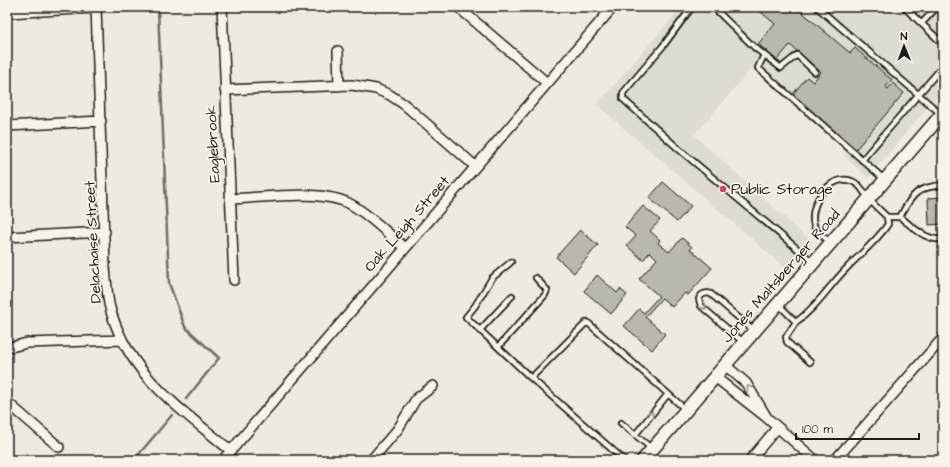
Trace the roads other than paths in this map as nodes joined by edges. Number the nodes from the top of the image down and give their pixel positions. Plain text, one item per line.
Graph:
1 (222, 7) edge
2 (458, 7) edge
3 (613, 7) edge
4 (692, 7) edge
5 (713, 7) edge
6 (816, 7) edge
7 (904, 7) edge
8 (937, 7) edge
9 (96, 8) edge
10 (7, 13) edge
11 (922, 24) junction
12 (943, 44) edge
13 (338, 51) dead end
14 (764, 55) junction
15 (943, 66) edge
16 (815, 72) dead end
17 (547, 83) junction
18 (339, 86) junction
19 (225, 90) junction
20 (918, 93) junction
21 (941, 119) edge
22 (101, 121) junction
23 (7, 126) edge
24 (862, 160) junction
25 (476, 166) junction
26 (885, 180) junction
27 (943, 184) edge
28 (230, 199) junction
29 (869, 199) junction
30 (900, 216) junction
31 (887, 217) junction
32 (105, 232) junction
33 (7, 237) edge
34 (943, 239) edge
35 (831, 243) junction
36 (405, 248) junction
37 (511, 262) dead end
38 (814, 262) junction
39 (536, 278) dead end
40 (234, 280) dead end
41 (512, 296) dead end
42 (778, 304) junction
43 (796, 322) junction
44 (480, 330) junction
45 (754, 332) junction
46 (943, 338) edge
47 (122, 340) junction
48 (744, 343) junction
49 (498, 347) junction
50 (7, 348) edge
51 (810, 362) dead end
52 (725, 365) junction
53 (715, 377) junction
54 (531, 378) junction
55 (433, 386) dead end
56 (668, 394) junction
57 (7, 402) edge
58 (686, 410) junction
59 (766, 417) junction
60 (620, 423) dead end
61 (777, 428) junction
62 (635, 435) junction
63 (59, 447) dead end
64 (653, 449) junction
65 (231, 451) junction
66 (374, 459) edge
67 (223, 460) edge
68 (624, 460) edge
69 (643, 460) edge
70 (750, 460) edge
71 (815, 460) edge
72 (835, 460) edge

1 - 19 street, Eaglebrook
2 - 17 street
3 - 17 street, Oak Leigh Street
4 - 38 lane
5 - 14 lane
6 - 20 lane
7 - 11 lane
8 - 11 lane
9 - 10 street
9 - 22 street, Delachaise Street
11 - 12 lane
13 - 18 street
14 - 16 lane
14 - 24 lane
15 - 20 lane
17 - 25 street, Oak Leigh Street
18 - 19 street
18 - 25 street
19 - 28 street, Eaglebrook
20 - 21 lane
20 - 24 lane
21 - 26 main road, Jones Maltsberger Road
22 - 23 street
22 - 32 street, Delachaise Street
24 - 26 lane
25 - 36 street, Oak Leigh Street
26 - 29 main road, Jones Maltsberger Road
27 - 30 lane
28 - 36 street
28 - 40 street, Eaglebrook
29 - 31 lane
29 - 35 main road, Jones Maltsberger Road
29 - 35 lane
30 - 31 lane
30 - 34 lane
31 - 43 lane
32 - 33 street
32 - 47 street, Delachaise Street
35 - 38 main road, Jones Maltsberger Road
36 - 65 street, Oak Leigh Street
37 - 44 lane
38 - 42 main road, Jones Maltsberger Road
39 - 49 lane
41 - 44 lane
42 - 43 lane
42 - 45 main road, Jones Maltsberger Road
43 - 51 lane
44 - 49 lane
45 - 48 main road, Jones Maltsberger Road
45 -> 48 lane
46 - 72 street
47 - 50 street
47 - 65 street, Delachaise Street
48 - 52 main road, Jones Maltsberger Road
49 - 54 lane
52 - 53 main road, Jones Maltsberger Road
59 -> 52 street
53 - 58 main road, Jones Maltsberger Road
53 - 59 street
54 - 56 lane
54 - 68 lane
55 - 66 street
56 - 58 lane
62 -> 56 lane
57 - 63 street
58 - 64 main road, Jones Maltsberger Road
59 - 61 street
60 - 62 lane
61 - 70 street
61 - 71 street
62 - 64 lane
64 - 69 main road, Jones Maltsberger Road
65 - 67 street, Oak Leigh Street

